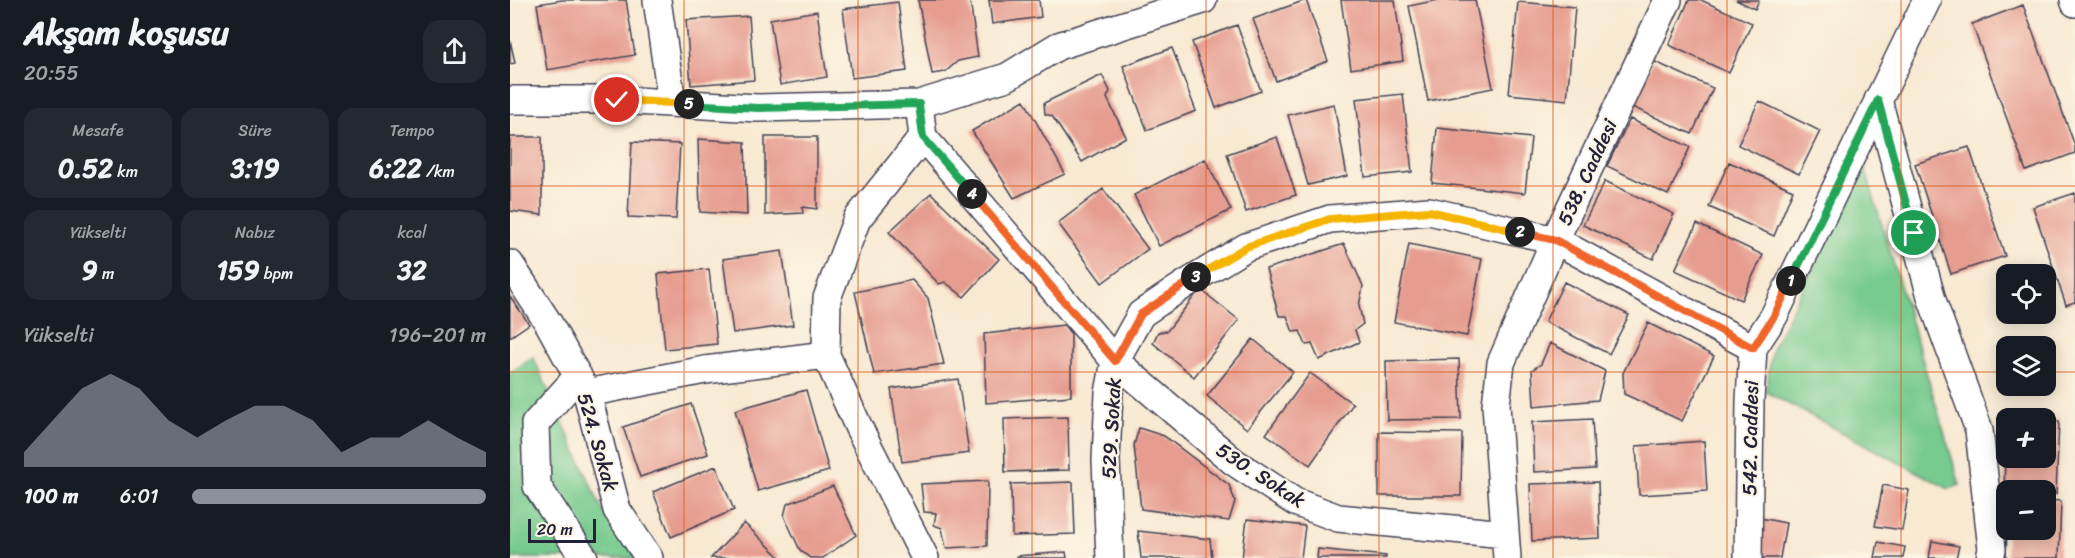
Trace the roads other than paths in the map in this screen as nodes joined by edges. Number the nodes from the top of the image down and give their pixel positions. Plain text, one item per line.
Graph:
1 (657, 0) edge
2 (1203, 0) edge
3 (1668, 0) edge
4 (1927, 0) edge
5 (510, 100) edge
6 (1878, 100) junction
7 (672, 103) junction
8 (919, 104) junction
9 (923, 137) junction
10 (1555, 240) junction
11 (510, 264) edge
12 (1753, 348) junction
13 (826, 354) junction
14 (1115, 361) junction
15 (582, 385) junction
16 (1506, 546) edge
17 (584, 558) edge
18 (649, 558) edge
19 (925, 558) edge
20 (1110, 558) edge
21 (1748, 558) edge
22 (1990, 558) edge

1 - 7 street
2 - 8 street
3 - 10 street, 538. Caddesi
4 - 6 street, 542. Caddesi
5 - 7 street
6 - 12 street, 542. Caddesi
6 - 22 street
7 - 8 street
8 - 9 street
9 - 13 street
9 - 14 street, 530. Sokak
10 - 12 street, 529. Sokak
10 - 14 street, 529. Sokak
10 - 16 street, 538. Caddesi
11 - 15 street, 524. Sokak
12 - 21 street, 542. Caddesi
13 - 15 street
13 - 19 street
14 - 16 street, 530. Sokak
14 - 20 street, 529. Sokak
15 - 17 street
15 - 18 street, 524. Sokak

